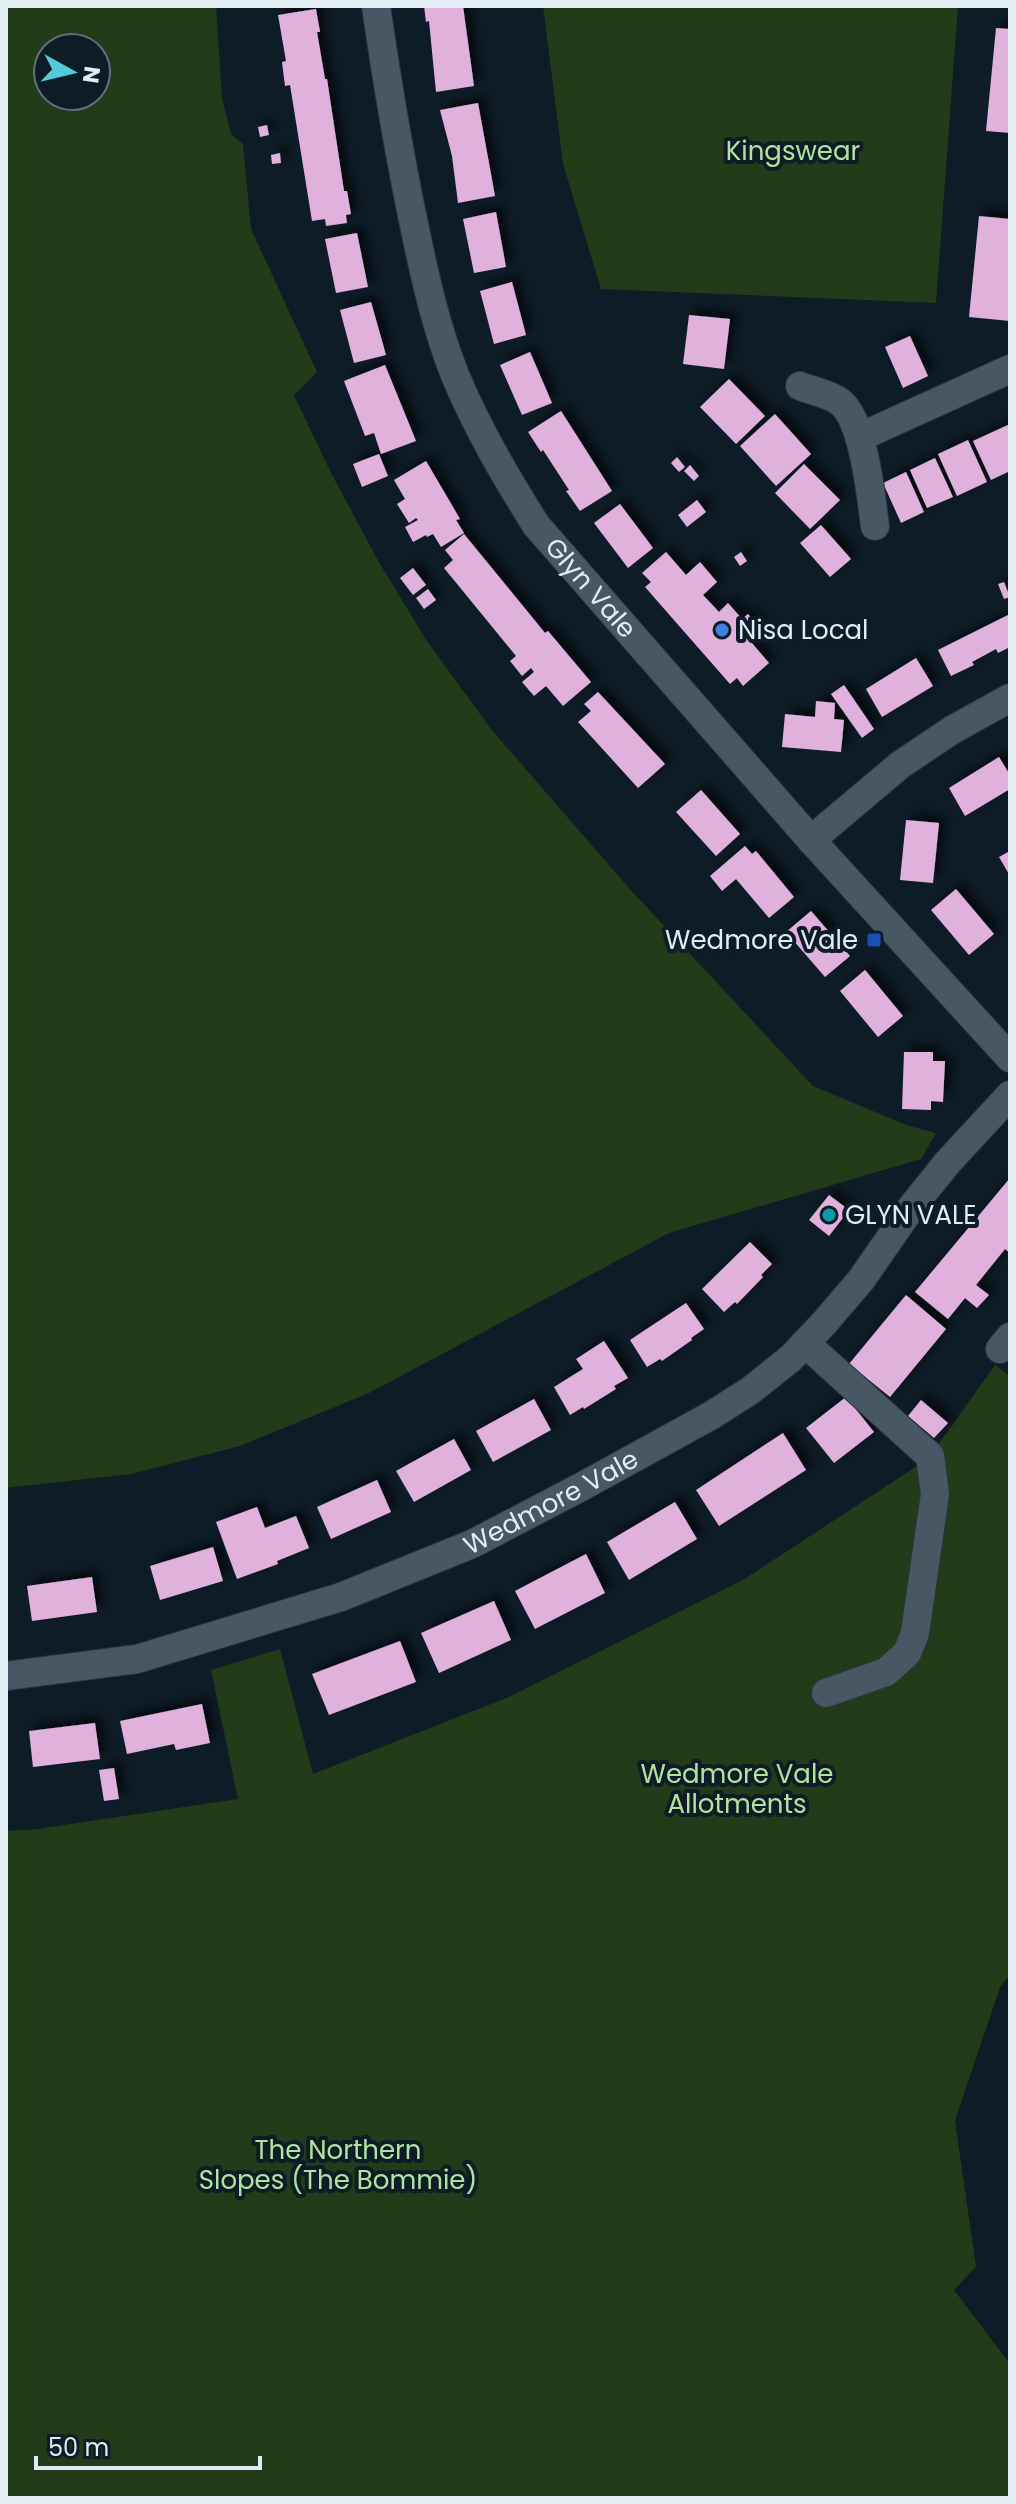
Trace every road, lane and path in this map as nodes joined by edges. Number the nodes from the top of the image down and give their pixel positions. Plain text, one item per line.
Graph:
1 (376, 6) edge
2 (1010, 369) edge
3 (800, 386) dead end
4 (860, 437) junction
5 (875, 526) dead end
6 (1010, 698) edge
7 (811, 840) junction
8 (1010, 1058) edge
9 (1010, 1095) edge
10 (805, 1343) junction
11 (6, 1676) edge
12 (826, 1693) dead end

1 - 7 street, Glyn Vale
2 - 4 street
3 - 4 street
4 - 5 street
6 - 7 street
7 - 8 street, Glyn Vale
9 - 10 street, Wedmore Vale
10 - 11 street, Wedmore Vale
10 - 12 street

